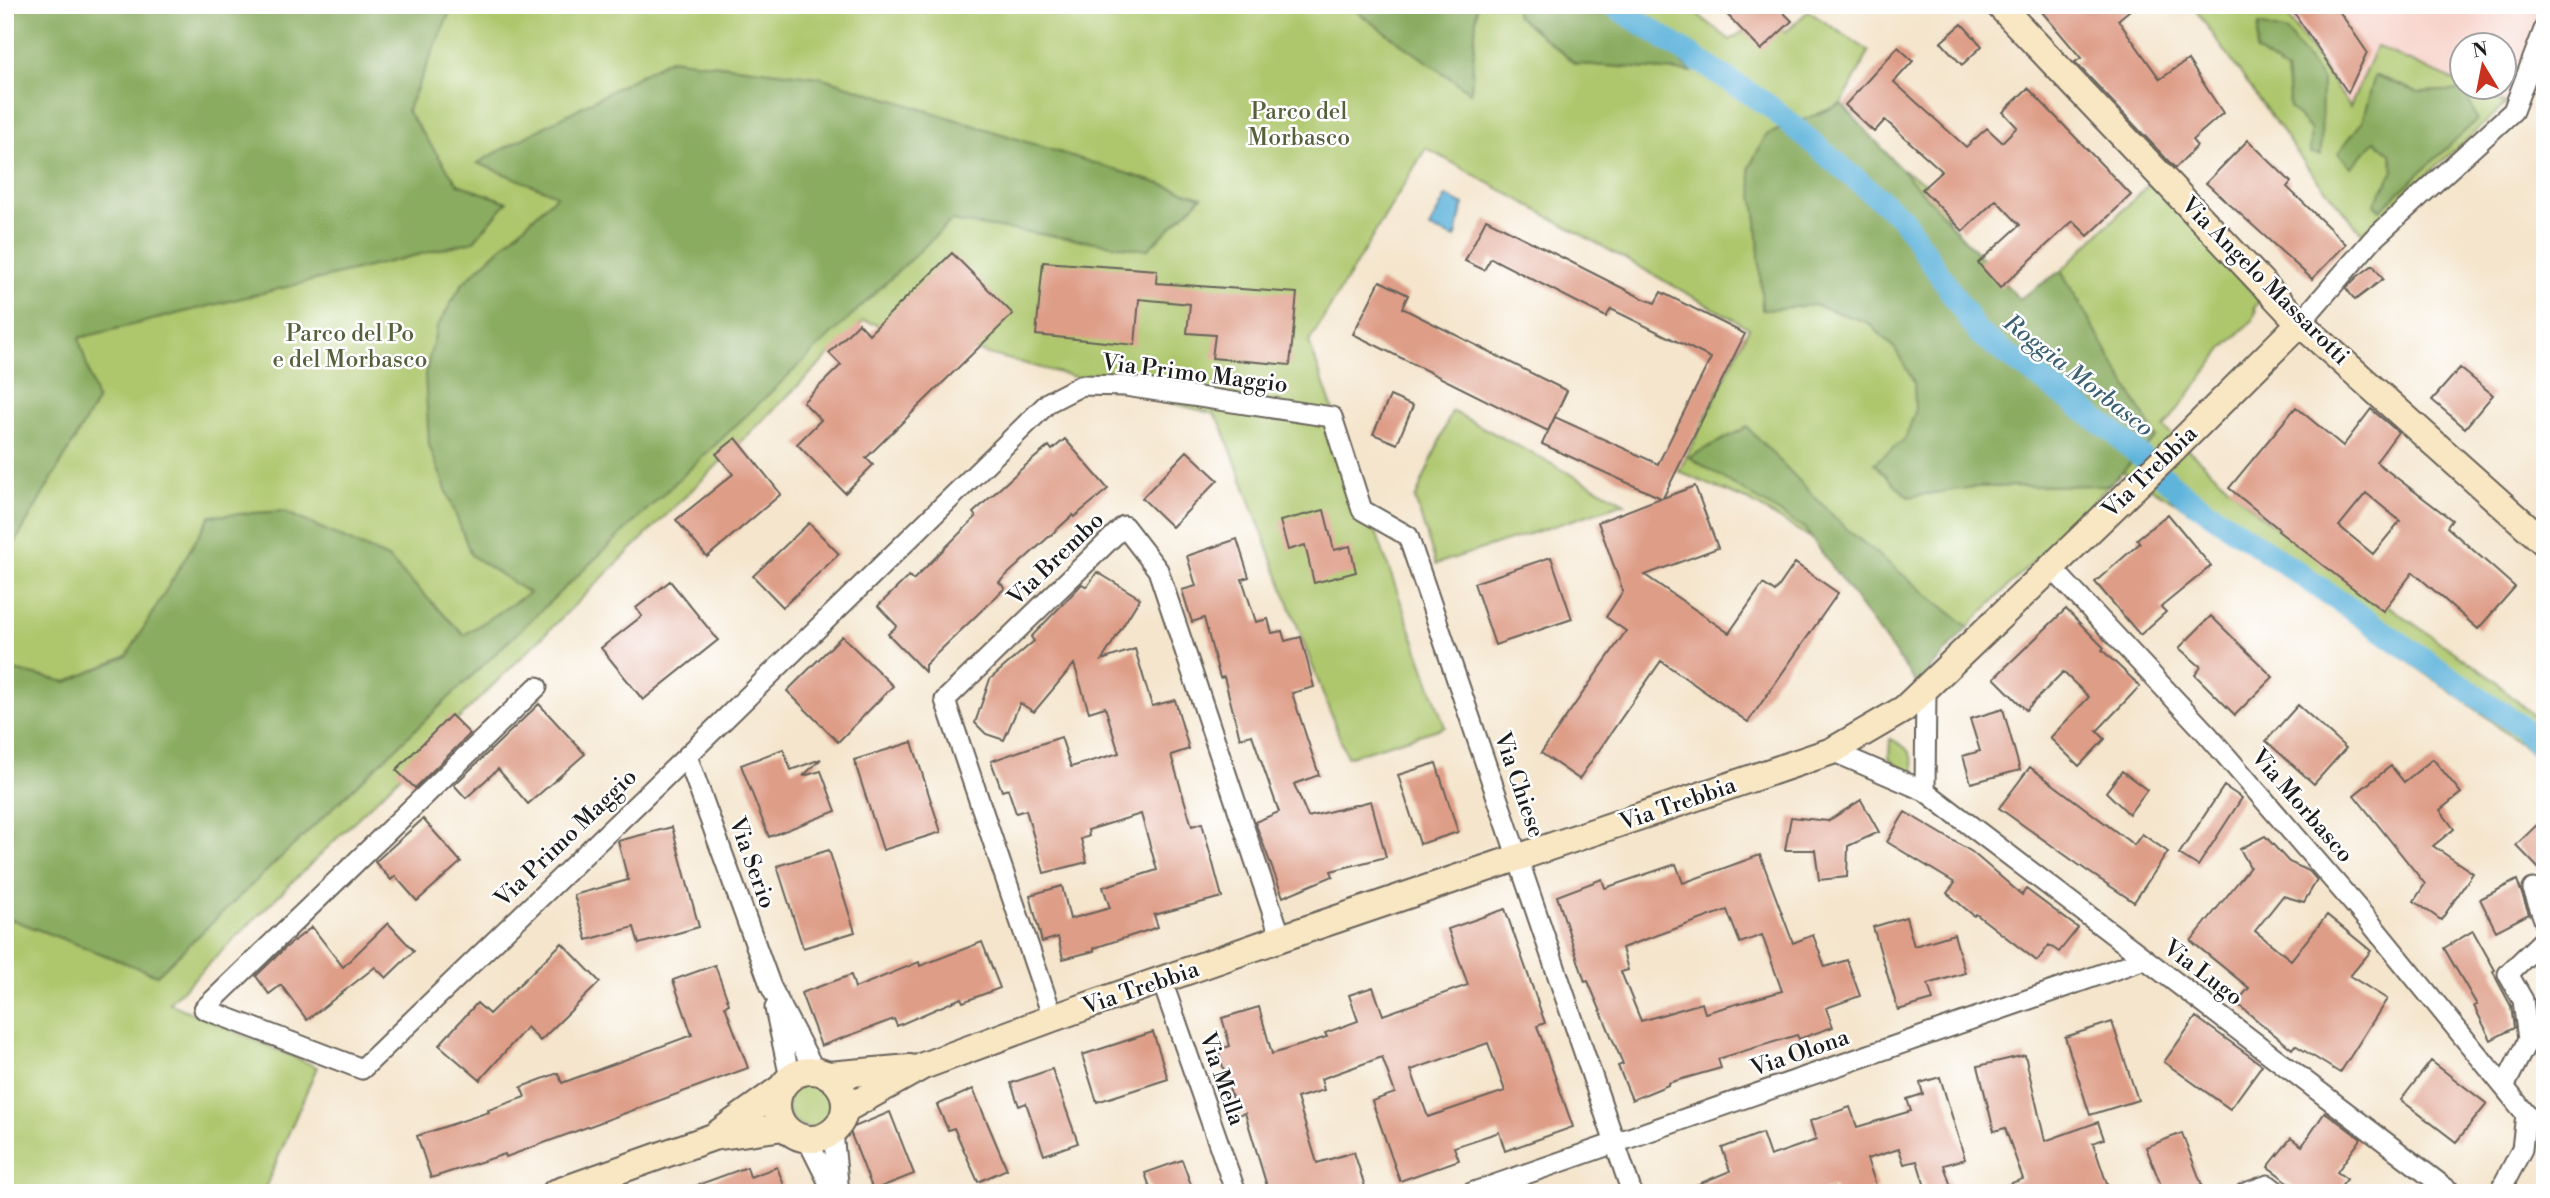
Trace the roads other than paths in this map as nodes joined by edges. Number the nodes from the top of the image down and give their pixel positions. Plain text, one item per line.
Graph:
1 (1999, 5) edge
2 (2545, 27) edge
3 (2300, 323) junction
4 (1332, 417) joint
5 (2545, 543) edge
6 (2051, 567) junction
7 (537, 687) dead end
8 (1926, 688) junction
9 (1832, 751) junction
10 (687, 756) junction
11 (1925, 790) junction
12 (1518, 858) junction
13 (2533, 889) dead end
14 (2545, 922) edge
15 (1281, 938) junction
16 (2545, 938) edge
17 (2145, 959) junction
18 (1162, 981) junction
19 (771, 986) junction
20 (1053, 1018) junction
21 (923, 1066) junction
22 (821, 1073) junction
23 (785, 1083) junction
24 (2504, 1087) junction
25 (846, 1109) junction
26 (808, 1133) junction
27 (713, 1137) junction
28 (1615, 1143) junction
29 (555, 1193) edge
30 (837, 1193) edge
31 (1236, 1193) edge
32 (1471, 1193) edge
33 (1632, 1193) edge
34 (2245, 1193) edge
35 (2278, 1193) edge
36 (2452, 1193) edge
37 (2499, 1193) edge

1 - 3 street, Via Angelo Massarotti
2 - 3 street
3 - 5 street, Via Angelo Massarotti
3 - 6 street, Via Trebbia
4 - 10 street, Via Primo Maggio
4 - 12 street, Via Chiese
6 - 8 street, Via Trebbia
6 - 24 street, Via Morbasco
7 - 10 street, Via Primo Maggio
8 - 9 street, Via Trebbia
8 - 11 street
9 - 11 street, Via Lugo
9 - 12 street, Via Trebbia
10 - 19 street, Via Serio
11 - 17 street, Via Lugo
12 - 15 street, Via Trebbia
12 - 28 street, Via Chiese
13 - 14 street
15 - 18 street, Via Trebbia
15 - 20 street, Via Brembo
16 - 24 street
17 - 28 street, Via Olona
17 - 36 street, Via Lugo
18 - 20 street, Via Trebbia
18 - 31 street, Via Mella
19 - 22 street, Via Serio
19 - 23 street, Via Serio
20 - 21 street, Via Trebbia
21 - 22 street, Via Trebbia
21 - 25 street, Via Trebbia
22 - 23 street
22 - 25 street
23 - 26 street
23 - 27 street
24 - 37 street, Via Morbasco
25 - 26 street
26 - 27 street
26 - 30 street
27 - 29 street
28 - 32 street, Via Olona
28 - 33 street, Via Chiese
34 - 35 street

